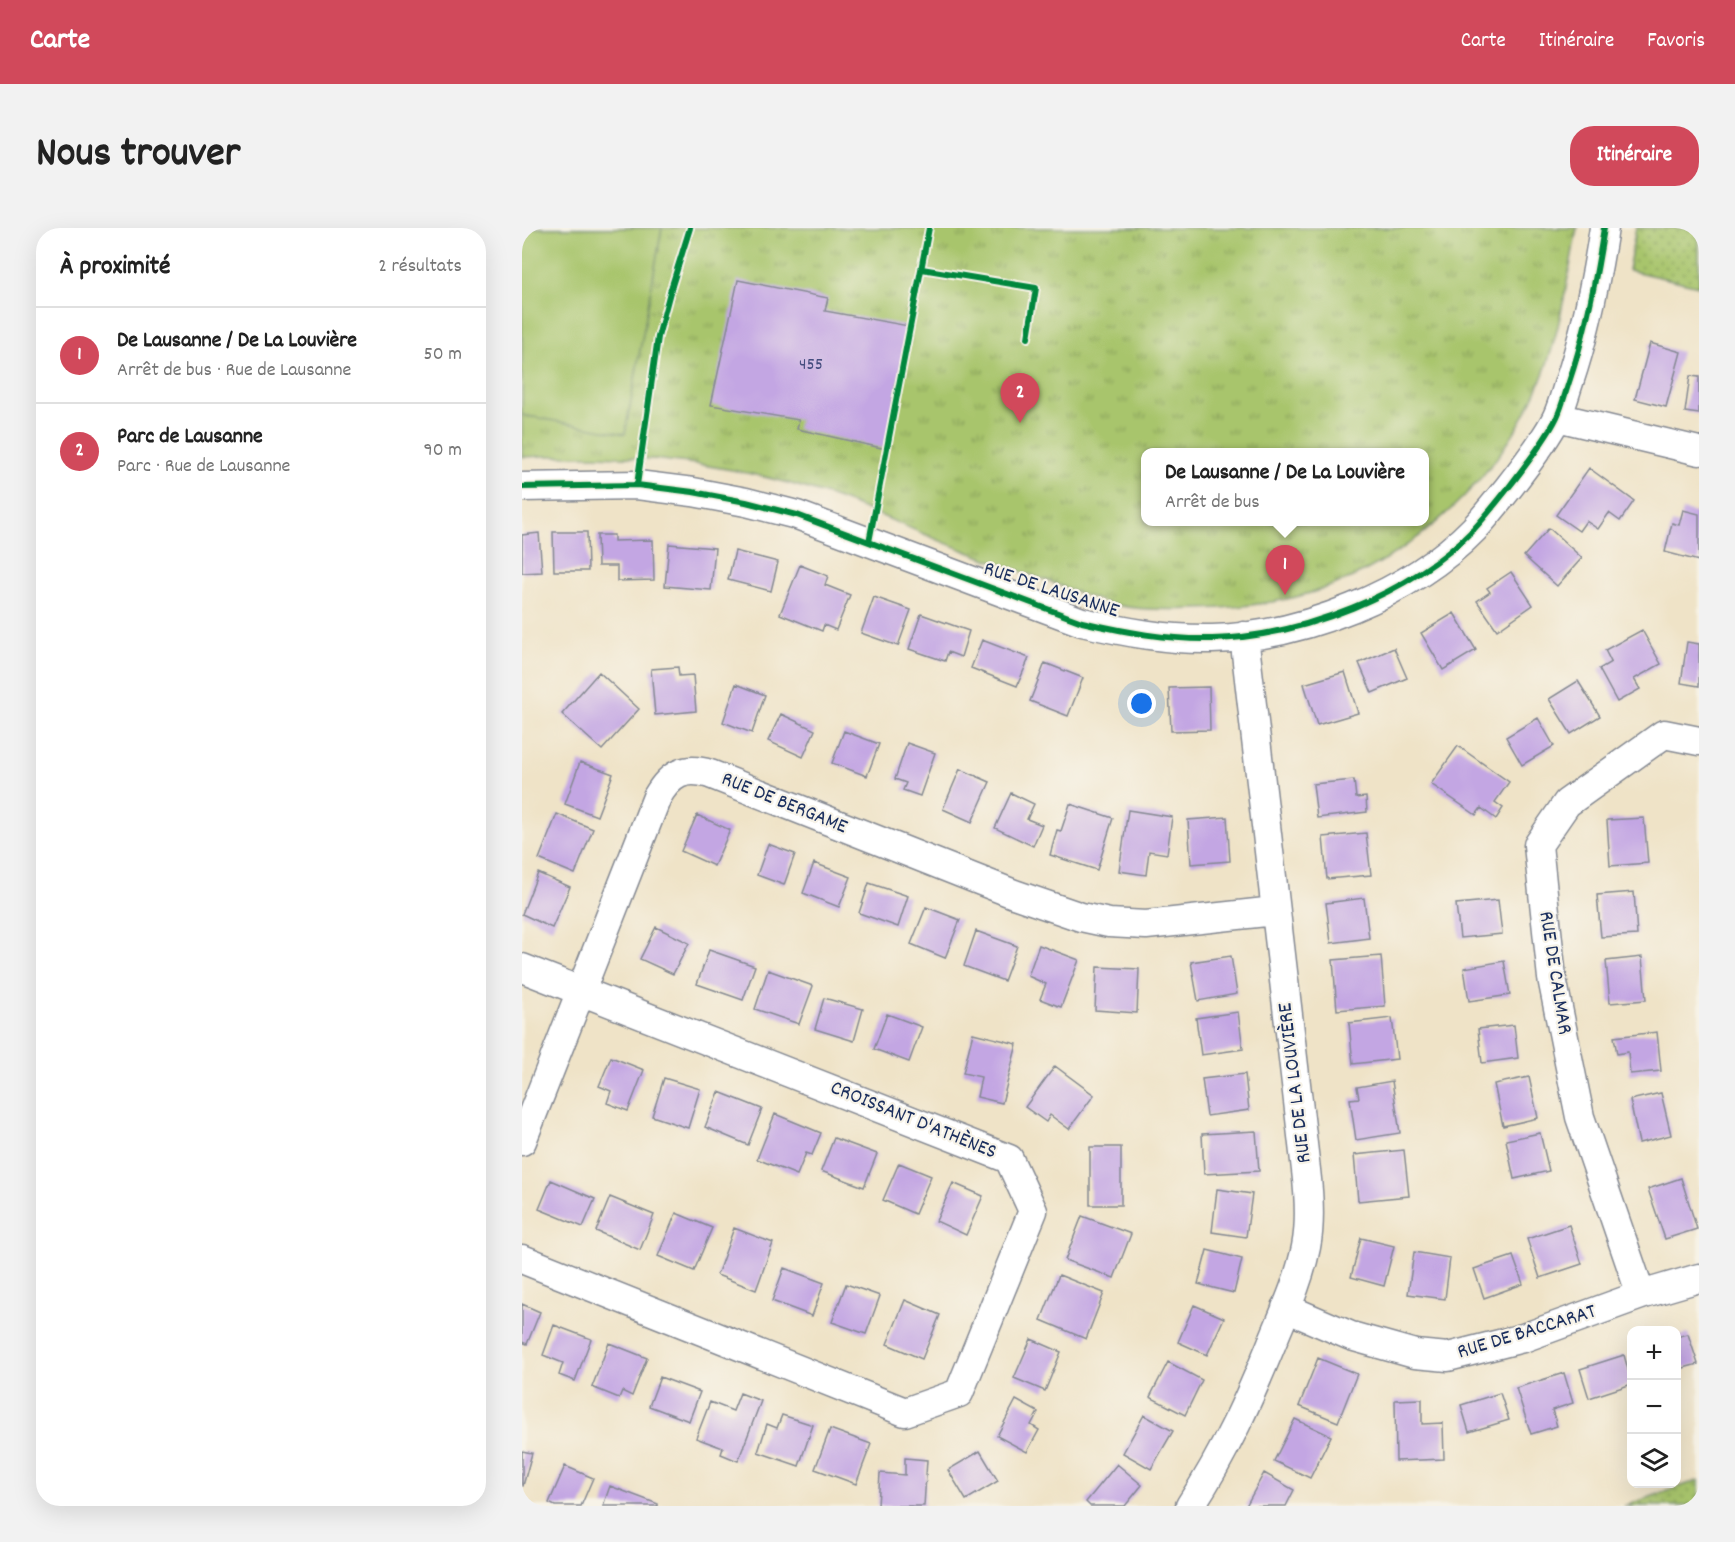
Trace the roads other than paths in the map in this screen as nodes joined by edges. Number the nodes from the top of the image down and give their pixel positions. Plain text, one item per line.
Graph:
1 (1605, 228) edge
2 (1557, 417) junction
3 (1699, 451) edge
4 (522, 487) edge
5 (1244, 636) junction
6 (1699, 741) edge
7 (1275, 911) junction
8 (522, 968) edge
9 (580, 990) junction
10 (522, 1141) edge
11 (522, 1259) edge
12 (1699, 1278) edge
13 (1641, 1295) junction
14 (1287, 1308) junction
15 (1190, 1506) edge

1 - 2 street, RUE DE LAUSANNE
2 - 3 street
2 - 5 street, RUE DE LAUSANNE
4 - 5 street, RUE DE LAUSANNE
5 - 7 street, RUE DE LA LOUVIÈRE
6 - 13 street, RUE DE CALMAR
7 - 9 street, RUE DE BERGAME
7 - 14 street, RUE DE LA LOUVIÈRE
8 - 9 street, CROISSANT D'ATHÈNES
9 - 10 street, RUE DE BERGAME
9 - 11 street, CROISSANT D'ATHÈNES
12 - 13 street, RUE DE BACCARAT
13 - 14 street, RUE DE BACCARAT
14 - 15 street, RUE DE LA LOUVIÈRE

